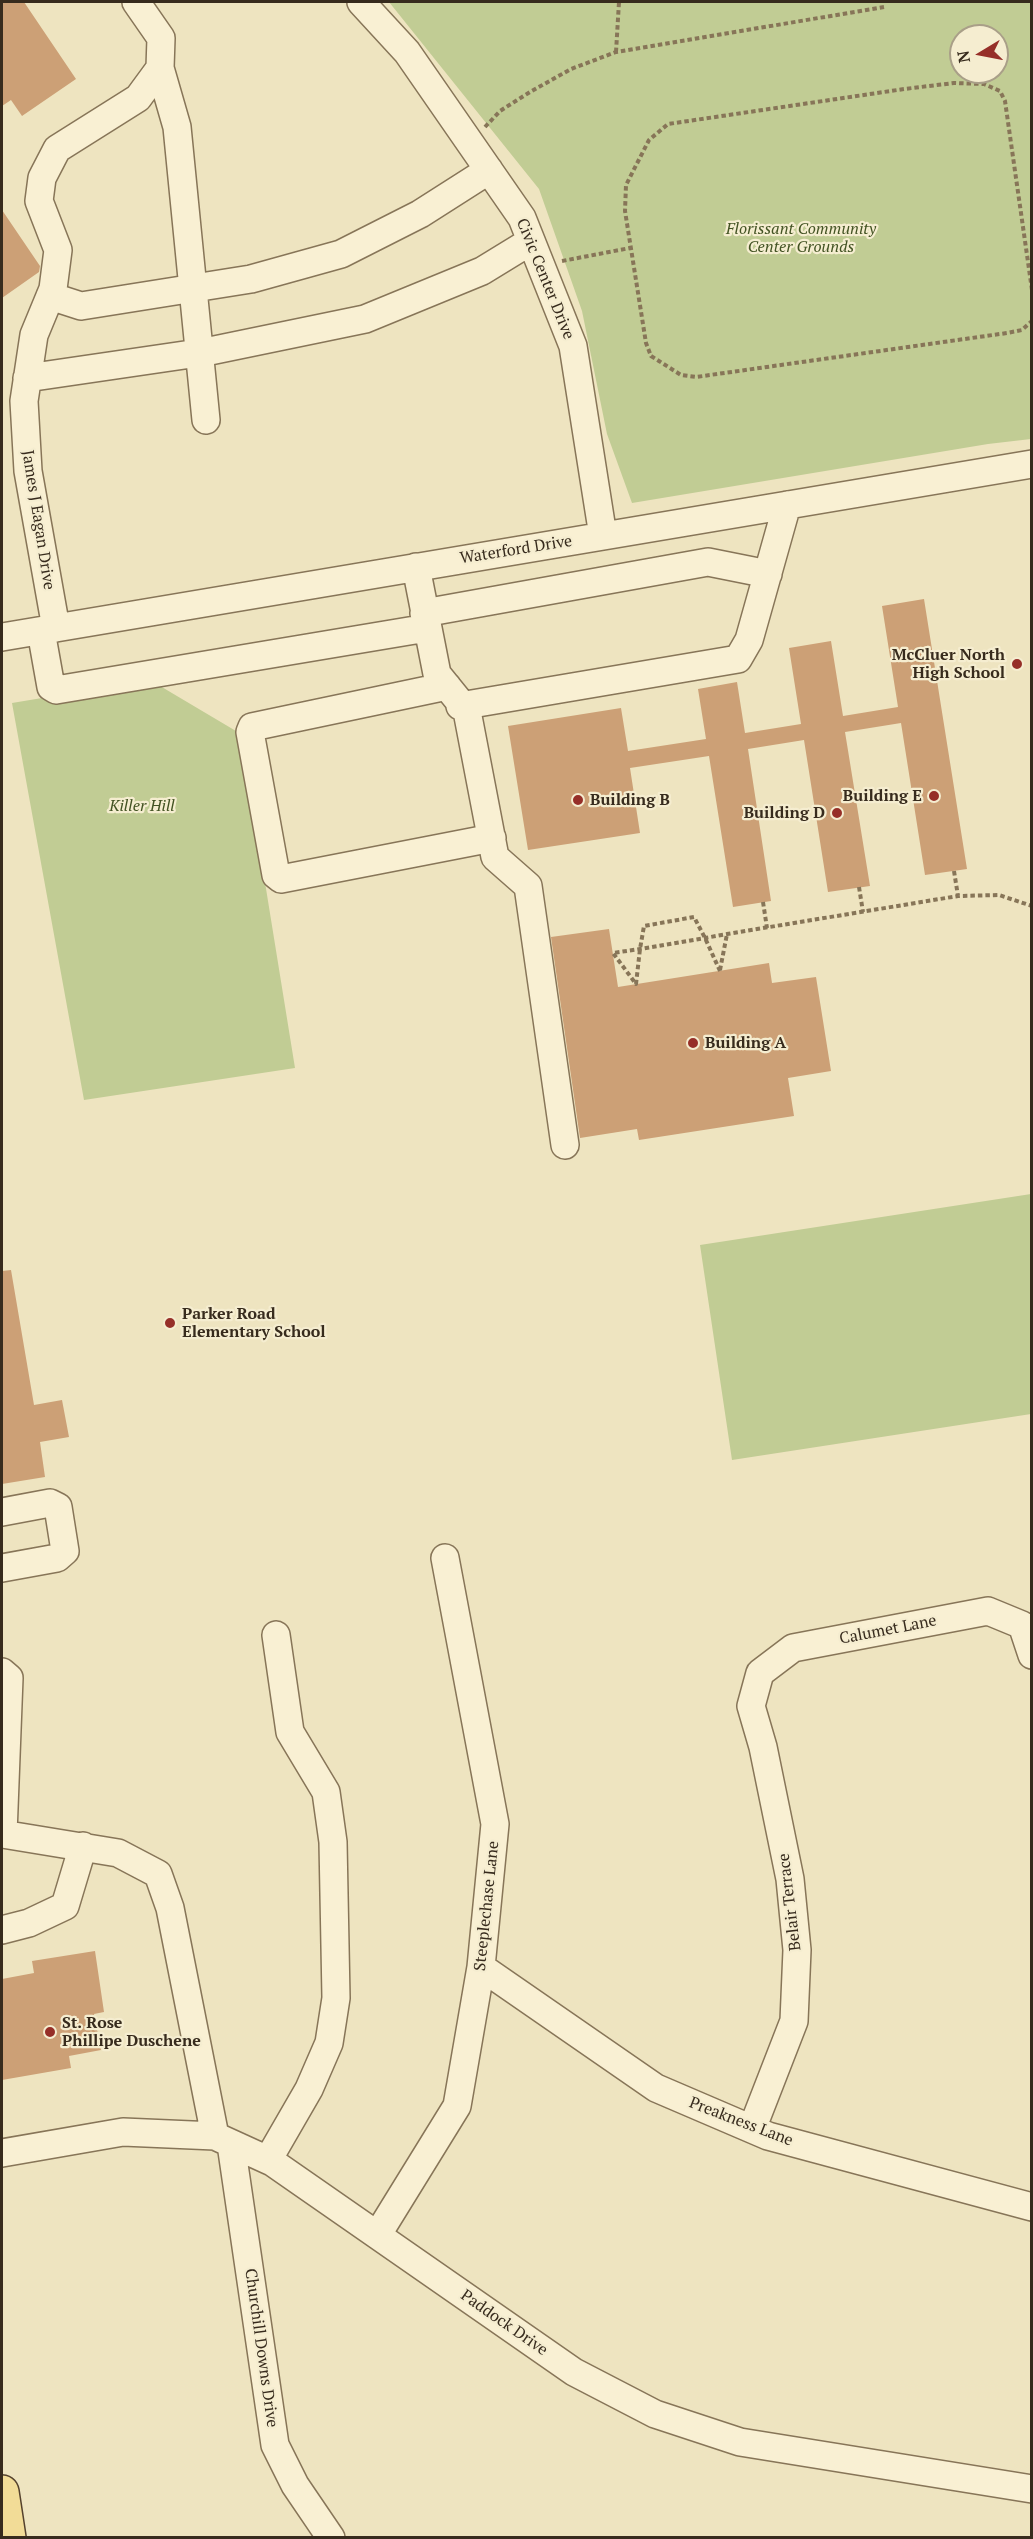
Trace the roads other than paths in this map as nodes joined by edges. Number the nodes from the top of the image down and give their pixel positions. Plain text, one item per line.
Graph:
1 (361, 2) edge
2 (148, 5) edge
3 (160, 68) junction
4 (489, 170) junction
5 (536, 253) junction
6 (195, 289) junction
7 (50, 296) junction
8 (199, 352) junction
9 (27, 378) junction
10 (206, 420) dead end
11 (1032, 464) edge
12 (788, 505) junction
13 (603, 536) junction
14 (416, 567) junction
15 (768, 574) junction
16 (425, 620) junction
17 (49, 629) junction
18 (2, 637) edge
19 (454, 696) junction
20 (492, 838) junction
21 (565, 1145) dead end
22 (2, 1512) edge
23 (445, 1558) dead end
24 (2, 1568) edge
25 (276, 1635) dead end
26 (1032, 1655) edge
27 (760, 1673) joint
28 (5, 1675) edge
29 (2, 1834) edge
30 (83, 1846) junction
31 (2, 1929) edge
32 (481, 1967) junction
33 (752, 2129) junction
34 (223, 2140) junction
35 (2, 2153) edge
36 (268, 2160) junction
37 (1032, 2207) edge
38 (378, 2234) junction
39 (1032, 2489) edge
40 (2, 2492) edge
41 (9, 2538) edge
42 (331, 2538) edge

1 - 4 street, Civic Center Drive
2 - 3 street
3 - 6 street
3 - 7 street, James J Eagan Drive
4 - 5 street, Civic Center Drive
4 - 6 street
5 - 8 street
5 - 13 street, Civic Center Drive
6 - 7 street
6 - 8 street
7 - 9 street, James J Eagan Drive
8 - 9 street
8 - 10 street
9 - 17 street, James J Eagan Drive
11 - 12 street, Waterford Drive
12 - 13 street, Waterford Drive
12 - 15 street
13 - 14 street, Waterford Drive
14 - 16 street
14 - 17 street, Waterford Drive
15 - 16 street
15 - 19 street
16 - 17 street, James J Eagan Drive
16 - 19 street
17 - 18 street, Waterford Drive
19 - 20 street
19 - 20 street
20 - 21 street
22 - 24 street
23 - 32 street, Steeplechase Lane
25 - 36 street
26 - 27 street, Calumet Lane
27 - 33 street, Belair Terrace
28 - 29 street
29 - 30 street
30 - 31 street
30 - 34 street, Churchill Downs Drive
32 - 33 street, Preakness Lane
32 - 38 street, Steeplechase Lane
33 - 37 street, Preakness Lane
34 - 35 street, Paddock Drive
34 - 36 street, Paddock Drive
34 - 42 street, Churchill Downs Drive
36 - 38 street, Paddock Drive
38 - 39 street, Paddock Drive
40 - 41 main road

